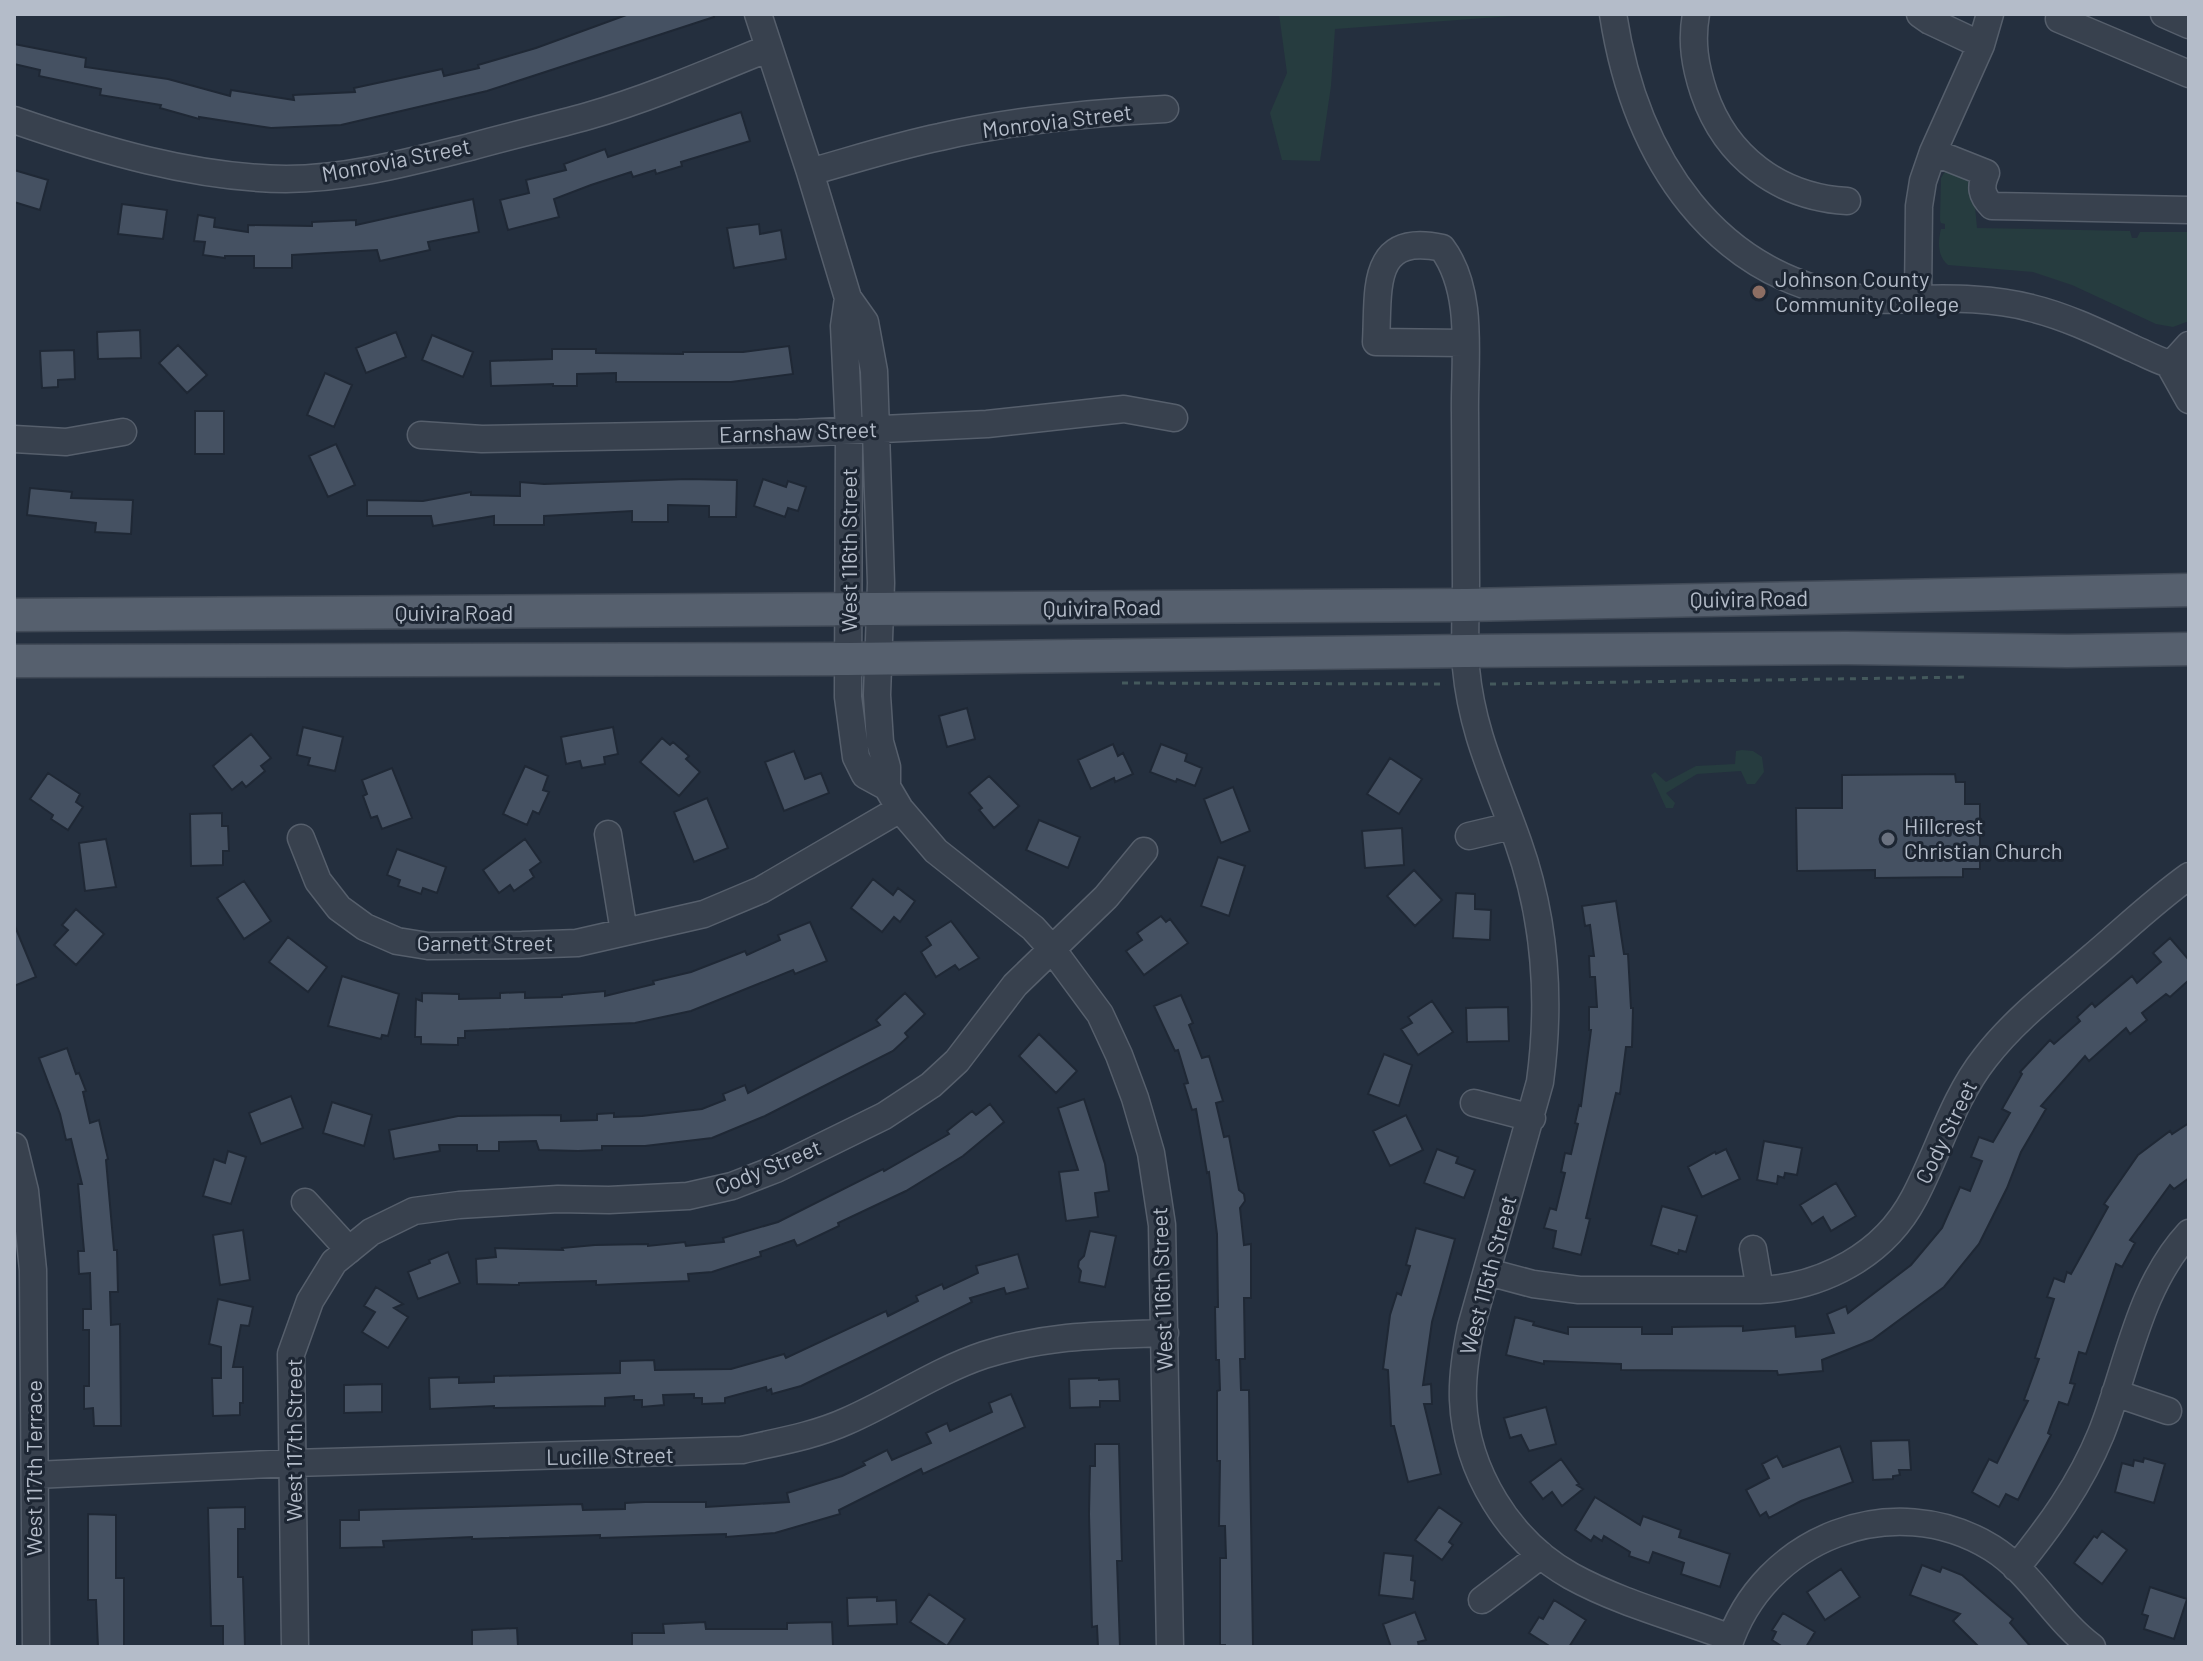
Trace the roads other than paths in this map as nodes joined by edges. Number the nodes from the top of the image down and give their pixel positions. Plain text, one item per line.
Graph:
1 (758, 14) edge
2 (1613, 14) edge
3 (1696, 14) edge
4 (1920, 14) edge
5 (1990, 14) edge
6 (2164, 14) edge
7 (2059, 19) dead end
8 (2189, 25) edge
9 (1981, 45) junction
10 (769, 48) junction
11 (2189, 74) edge
12 (1165, 109) dead end
13 (14, 120) edge
14 (1933, 152) junction
15 (810, 172) junction
16 (1847, 201) dead end
17 (2189, 210) edge
18 (848, 298) junction
19 (1918, 299) junction
20 (1464, 343) junction
21 (2189, 345) edge
22 (2180, 366) edge
23 (2189, 400) edge
24 (1174, 418) dead end
25 (876, 430) junction
26 (849, 431) junction
27 (123, 432) dead end
28 (421, 435) dead end
29 (14, 439) edge
30 (2189, 590) edge
31 (1466, 605) junction
32 (864, 610) junction
33 (14, 615) edge
34 (2189, 649) edge
35 (1466, 651) junction
36 (863, 658) junction
37 (14, 661) edge
38 (894, 798) junction
39 (1511, 826) junction
40 (608, 834) dead end
41 (1469, 836) dead end
42 (301, 838) dead end
43 (1144, 851) dead end
44 (2189, 876) edge
45 (624, 932) junction
46 (1052, 949) junction
47 (1474, 1103) dead end
48 (1532, 1118) junction
49 (14, 1146) edge
50 (305, 1202) dead end
51 (2189, 1233) edge
52 (1753, 1249) dead end
53 (349, 1250) junction
54 (1488, 1272) junction
55 (1760, 1290) junction
56 (1165, 1333) junction
57 (2115, 1393) junction
58 (2168, 1411) dead end
59 (293, 1463) junction
60 (35, 1475) junction
61 (1541, 1555) junction
62 (2016, 1568) junction
63 (1482, 1600) dead end
64 (1729, 1642) edge
65 (36, 1647) edge
66 (295, 1647) edge
67 (1170, 1647) edge
68 (2092, 1647) edge

1 - 10 street, West 116th Street
2 - 19 street
3 - 16 street
4 - 9 street
5 - 9 street
6 - 8 street
7 - 11 street
9 - 14 street
10 - 13 street, Monrovia Street
10 - 15 street, West 116th Street
12 - 15 street, Monrovia Street
14 - 17 street
14 - 19 street
15 - 18 street, West 116th Street
18 - 25 street, West 116th Street
18 - 26 street, West 116th Street
19 - 22 street
20 - 20 street, West 115th Street
20 - 31 street, West 115th Street
21 - 22 street
22 - 23 street
24 - 25 street, Earnshaw Street
25 - 26 street, Earnshaw Street
25 - 32 street, West 116th Street
26 - 28 street, Earnshaw Street
26 - 32 street, West 116th Street
27 - 29 street
30 - 31 main road, Quivira Road
31 - 32 main road, Quivira Road
31 - 35 street, West 115th Street
32 - 33 main road, Quivira Road
32 - 36 street, West 116th Street
34 - 35 main road
35 - 36 main road
35 - 39 street, West 115th Street
36 - 37 main road
36 - 38 street, West 116th Street
38 - 45 street, Garnett Street
38 - 46 street, West 116th Street
39 - 41 street
39 - 48 street, West 115th Street
40 - 45 street
42 - 45 street, Garnett Street
43 - 46 street, Cody Street
44 - 55 street, Cody Street
46 - 53 street, Cody Street
46 - 56 street, West 116th Street
47 - 48 street
48 - 54 street, West 115th Street
49 - 60 street, West 117th Terrace
50 - 53 street
51 - 57 street
52 - 55 street
53 - 59 street, West 117th Street
54 - 55 street, Cody Street
54 - 61 street, West 115th Street
56 - 59 street, Lucille Street
56 - 67 street, West 116th Street
57 - 58 street
57 - 62 street
59 - 60 street, Lucille Street
59 - 66 street, West 117th Street
60 - 65 street, West 117th Terrace
61 - 63 street
61 - 64 street, West 115th Street
62 - 64 street
62 - 68 street

